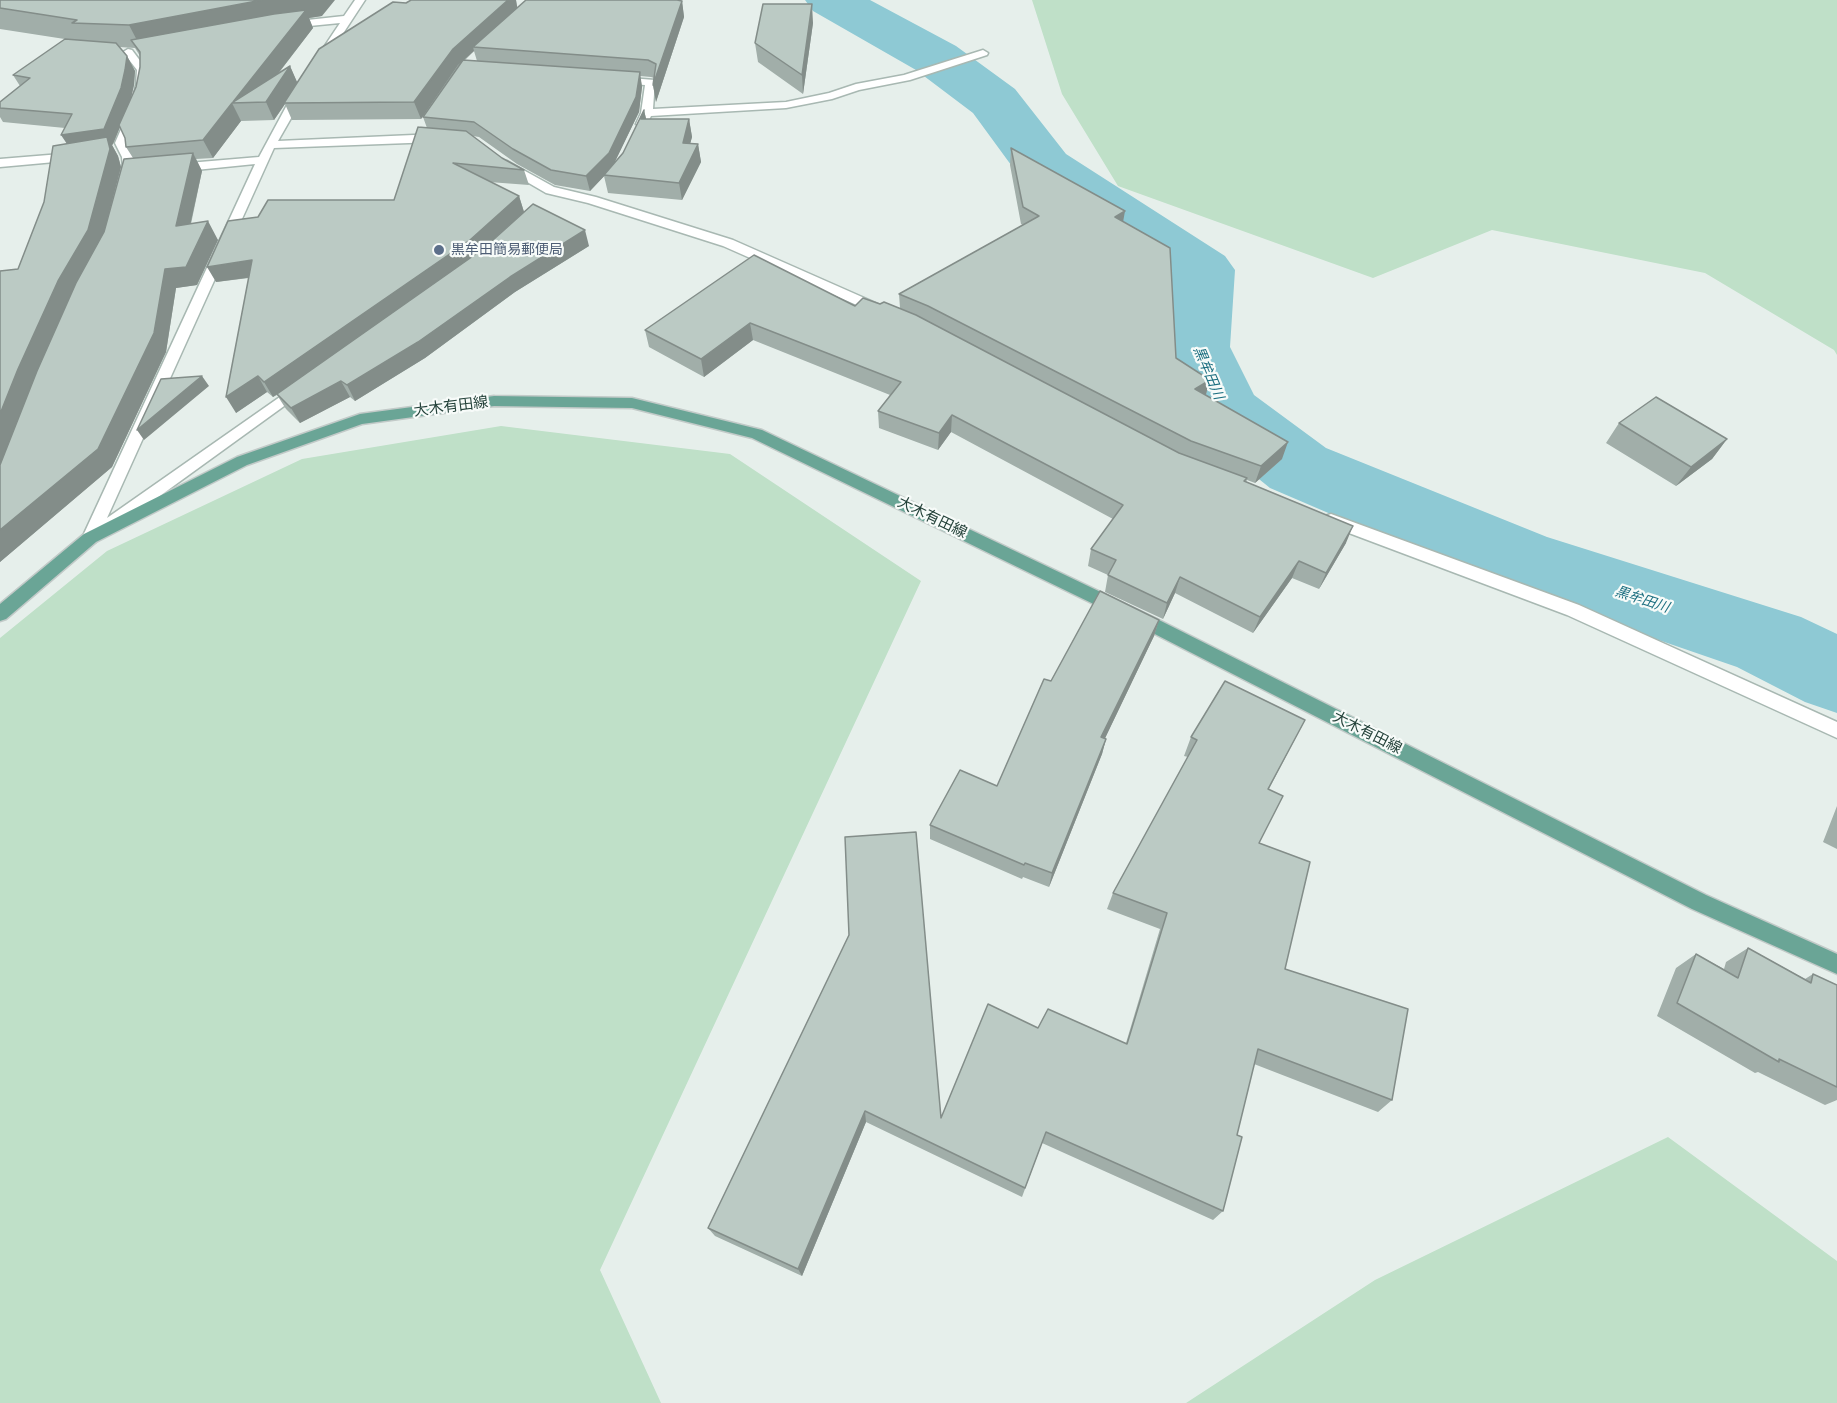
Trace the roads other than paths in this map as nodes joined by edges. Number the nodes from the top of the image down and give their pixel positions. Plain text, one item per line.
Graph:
1 (360, 0) edge
2 (347, 19) junction
3 (281, 26) edge
4 (129, 52) edge
5 (983, 52) dead end
6 (317, 66) edge
7 (604, 79) edge
8 (305, 85) edge
9 (647, 113) junction
10 (638, 132) edge
11 (454, 139) edge
12 (270, 145) junction
13 (90, 154) edge
14 (494, 155) edge
15 (264, 160) junction
16 (0, 163) edge
17 (162, 169) edge
18 (557, 192) junction
19 (122, 194) edge
20 (540, 207) edge
21 (901, 319) edge
22 (315, 379) edge
23 (1315, 514) edge
24 (90, 538) junction
25 (0, 614) edge
26 (1837, 730) edge
27 (1837, 964) edge

1 - 2 street
2 - 3 street
2 - 6 street
4 - 19 street
5 - 9 street
7 - 9 street
8 - 12 street
9 - 10 street
11 - 12 street
12 - 15 street
13 - 16 street
14 - 18 street
15 - 17 street
15 - 24 street
18 - 20 street
18 - 21 street
22 - 24 street
23 - 26 street
24 - 25 main road, 大木有田線
24 - 27 main road, 大木有田線

